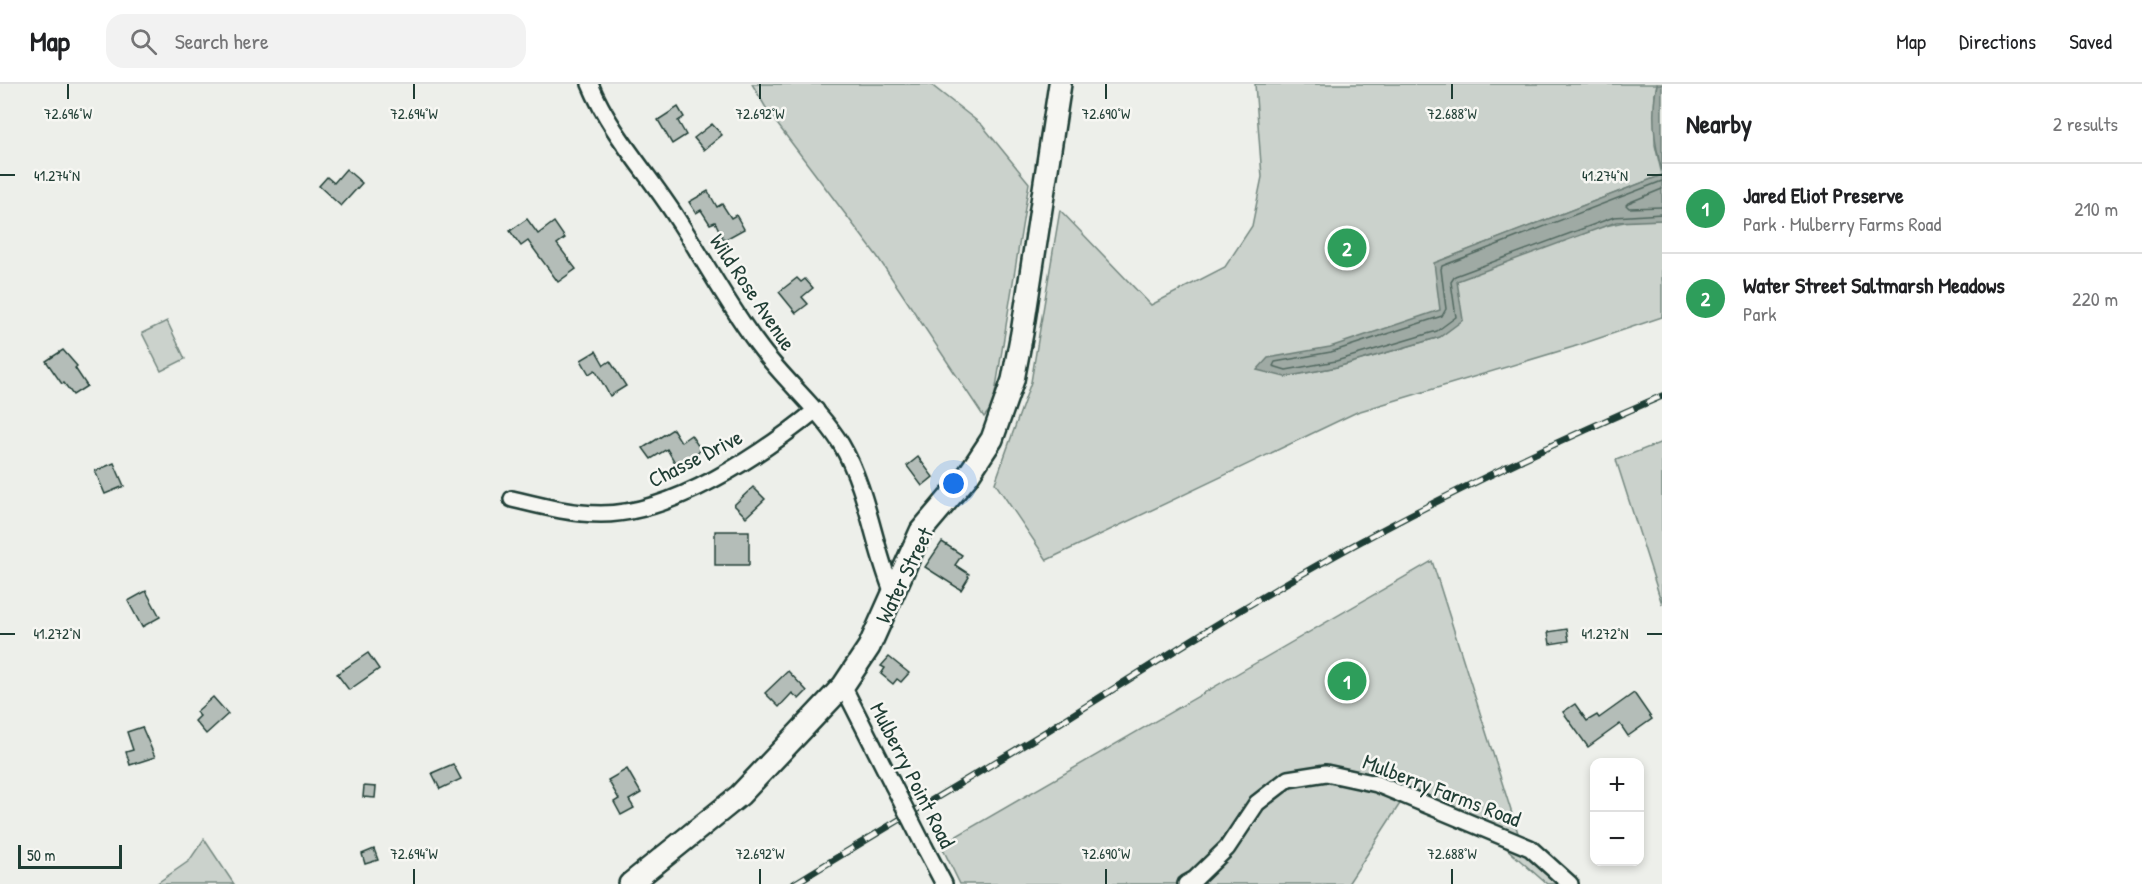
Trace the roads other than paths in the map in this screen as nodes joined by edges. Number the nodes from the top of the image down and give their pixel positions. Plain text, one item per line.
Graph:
1 (590, 84) edge
2 (1060, 84) edge
3 (816, 410) junction
4 (512, 499) dead end
5 (894, 593) junction
6 (843, 686) junction
7 (630, 884) edge
8 (944, 884) edge
9 (1186, 884) edge
10 (1570, 884) edge

1 - 3 street, Wild Rose Avenue
2 - 5 main road, Water Street
3 - 4 street, Chasse Drive
3 - 5 street, Wild Rose Avenue
5 - 6 main road, Water Street
6 - 7 main road, Water Street
6 - 8 street, Mulberry Point Road, bridge
9 - 10 street, Mulberry Farms Road

